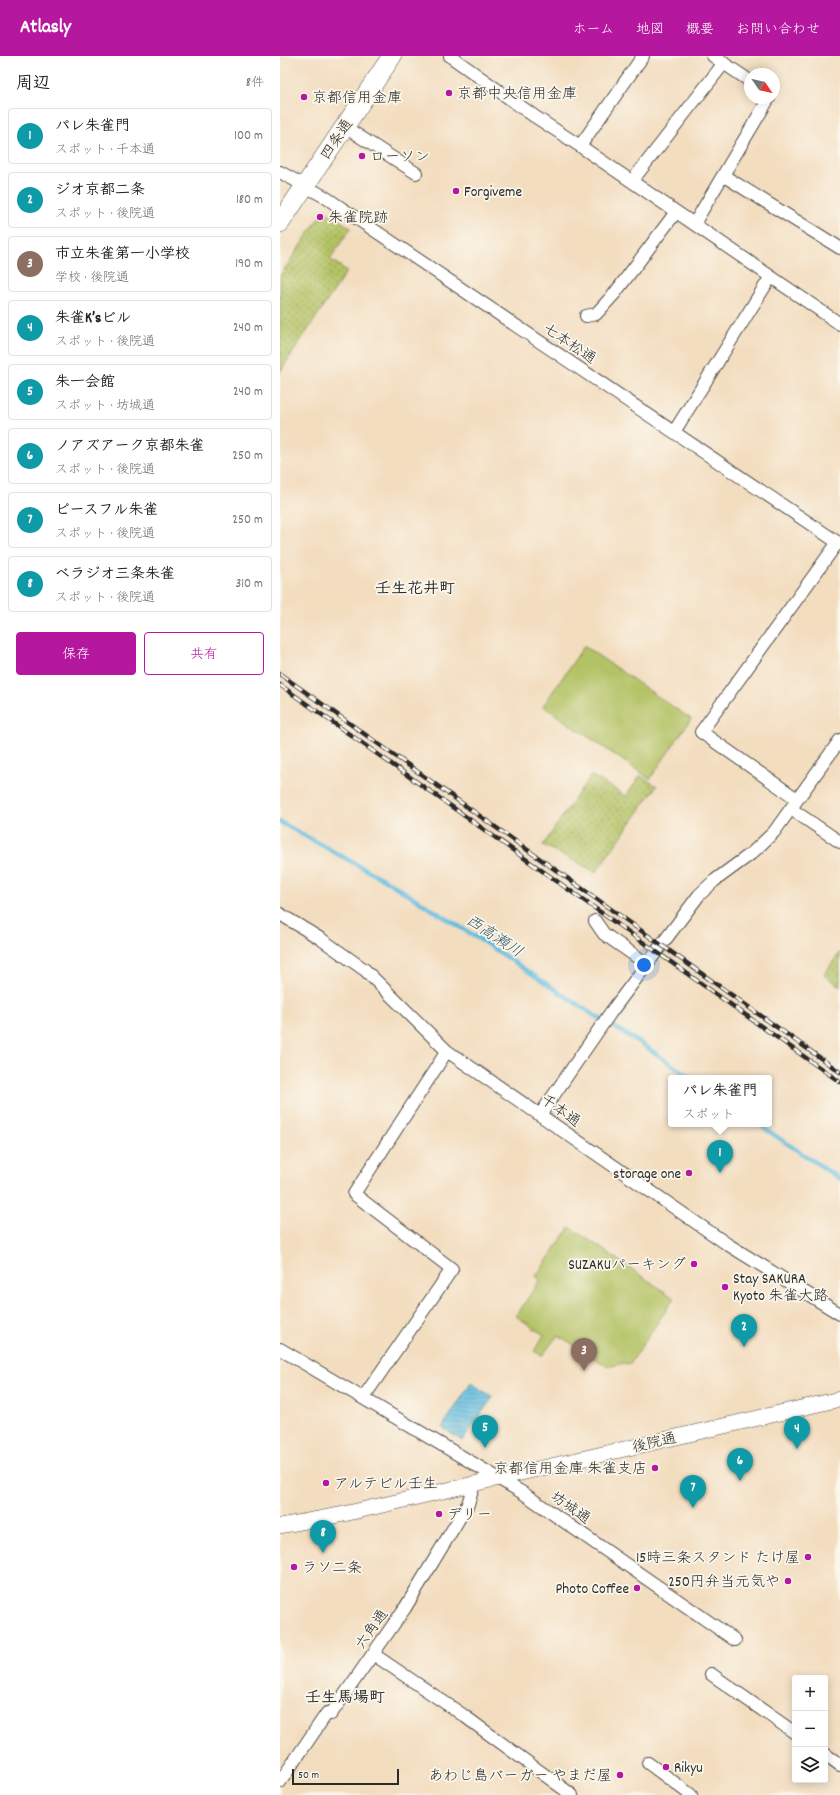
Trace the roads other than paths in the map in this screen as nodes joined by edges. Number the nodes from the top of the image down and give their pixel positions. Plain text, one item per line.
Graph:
1 (392, 56) edge
2 (450, 56) edge
3 (643, 56) edge
4 (713, 56) edge
5 (724, 63) junction
6 (744, 78) edge
7 (766, 104) edge
8 (345, 127) junction
9 (580, 146) junction
10 (280, 172) edge
11 (416, 173) dead end
12 (724, 176) junction
13 (632, 181) junction
14 (304, 187) junction
15 (676, 212) junction
16 (280, 223) edge
17 (694, 224) junction
18 (840, 248) edge
19 (770, 278) junction
20 (586, 316) dead end
21 (840, 324) edge
22 (674, 432) junction
23 (839, 543) edge
24 (840, 740) edge
25 (794, 804) junction
26 (840, 842) edge
27 (280, 914) edge
28 (595, 921) dead end
29 (647, 964) junction
30 (447, 1051) junction
31 (540, 1115) junction
32 (840, 1314) edge
33 (280, 1349) edge
34 (363, 1398) junction
35 (840, 1399) edge
36 (498, 1478) junction
37 (474, 1484) junction
38 (280, 1526) edge
39 (734, 1640) dead end
40 (374, 1654) junction
41 (711, 1674) dead end
42 (792, 1731) edge
43 (828, 1756) edge
44 (648, 1763) dead end
45 (840, 1764) edge
46 (280, 1782) edge
47 (572, 1795) edge
48 (691, 1795) edge

1 - 8 main road, 四条通
2 - 9 street
3 - 9 street
4 - 5 street
5 - 6 street
5 - 13 street
7 - 12 street
8 - 11 street
8 - 14 main road, 四条通
9 - 13 street
10 - 14 street, 七本松通
12 - 17 street
12 - 18 street
13 - 15 street
14 - 16 main road, 四条通
14 - 22 street, 七本松通
15 - 17 street
15 - 20 street
17 - 19 street
19 - 21 street
19 - 22 street
22 - 23 street, 七本松通
23 - 25 street
24 - 25 street
25 - 26 street
25 - 29 street
27 - 30 street, 千本通
28 - 29 street
29 - 31 street
30 - 31 street, 千本通
30 - 34 street
31 - 32 street, 千本通
33 - 34 street, 坊城通
34 - 36 street, 坊城通
35 - 36 street, 後院通
36 - 37 street, 後院通
36 - 39 street, 坊城通
37 - 38 street, 後院通
37 - 40 street, 六角通
40 - 46 street, 六角通
40 - 47 street
41 - 42 street
43 - 45 street
44 - 48 street

